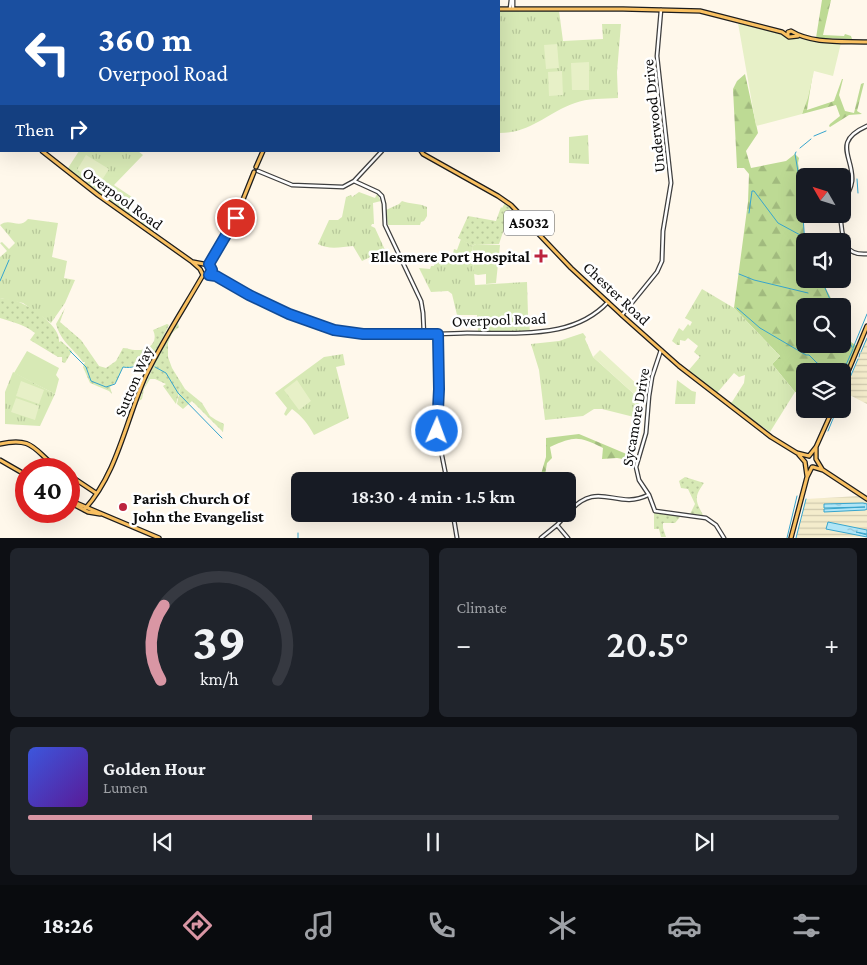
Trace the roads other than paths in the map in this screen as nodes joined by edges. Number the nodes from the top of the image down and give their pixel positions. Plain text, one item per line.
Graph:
1 (512, 0) edge
2 (500, 8) edge
3 (512, 8) junction
4 (660, 10) junction
5 (867, 42) edge
6 (867, 126) edge
7 (43, 152) edge
8 (263, 152) edge
9 (381, 152) edge
10 (422, 152) edge
11 (850, 168) edge
12 (256, 170) junction
13 (851, 172) edge
14 (354, 181) junction
15 (851, 186) edge
16 (842, 223) edge
17 (867, 254) edge
18 (191, 261) junction
19 (203, 264) junction
20 (209, 264) junction
21 (200, 269) junction
22 (212, 270) junction
23 (203, 275) junction
24 (209, 275) junction
25 (216, 276) junction
26 (608, 302) junction
27 (622, 315) junction
28 (867, 326) edge
29 (424, 334) junction
30 (438, 334) junction
31 (661, 350) junction
32 (851, 364) edge
33 (829, 418) edge
34 (0, 444) edge
35 (816, 447) junction
36 (798, 454) junction
37 (809, 456) junction
38 (45, 458) edge
39 (0, 460) edge
40 (816, 460) junction
41 (805, 463) junction
42 (812, 467) junction
43 (15, 469) edge
44 (823, 470) junction
45 (444, 472) edge
46 (807, 477) junction
47 (80, 482) edge
48 (96, 493) junction
49 (649, 495) junction
50 (867, 499) edge
51 (91, 500) junction
52 (576, 504) edge
53 (80, 506) edge
54 (85, 508) junction
55 (92, 509) junction
56 (100, 514) junction
57 (454, 522) edge
58 (560, 522) edge
59 (557, 526) junction
60 (159, 538) edge
61 (457, 538) edge
62 (541, 538) edge
63 (568, 538) edge
64 (724, 538) edge
65 (792, 538) edge

1 - 3 street
2 - 3 main road
3 - 4 main road
4 - 5 main road
4 - 27 street, Underwood Drive
6 - 11 street
7 - 18 main road, Overpool Road
8 - 12 main road
9 - 14 street
10 - 26 main road, Chester Road / A5032
12 - 14 street
12 - 20 main road
13 - 15 street
14 - 29 street
16 - 17 street
18 - 19 main road, Overpool Road
18 - 21 main road, Overpool Road
19 - 20 main road
19 - 21 main road
20 - 22 main road
21 - 23 main road
22 - 24 main road
22 - 25 street, Overpool Road
23 - 24 main road
23 - 48 main road, Sutton Way
24 - 25 street, Overpool Road
25 - 29 street, Overpool Road
26 - 27 main road, Chester Road / A5032
26 - 30 street, Overpool Road
27 - 31 main road, Chester Road / A5032
28 - 32 main road
29 - 30 street, Overpool Road
30 - 45 street
31 - 36 main road, Chester Road / A5032
31 - 49 street, Sycamore Drive
33 - 35 main road
34 - 38 main road
35 - 37 main road
35 - 40 main road
36 - 37 main road, Chester Road / A5032
36 - 41 main road, Chester Road / A5032
37 - 40 main road, Chester Road
37 - 41 main road
39 - 43 main road
40 - 42 main road
40 - 44 main road
41 - 42 main road
41 - 46 main road
42 - 44 main road
42 - 46 main road
44 - 50 main road
46 - 65 main road
47 - 48 main road
48 - 51 main road, Sutton Way
49 - 52 street
49 - 64 street, Sycamore Drive
51 - 54 main road, Sutton Way
51 - 55 main road
53 - 54 main road
54 - 55 main road
54 - 56 main road
55 - 56 main road
56 - 60 main road
57 - 61 street
58 - 59 street
59 - 62 street
59 - 63 street

